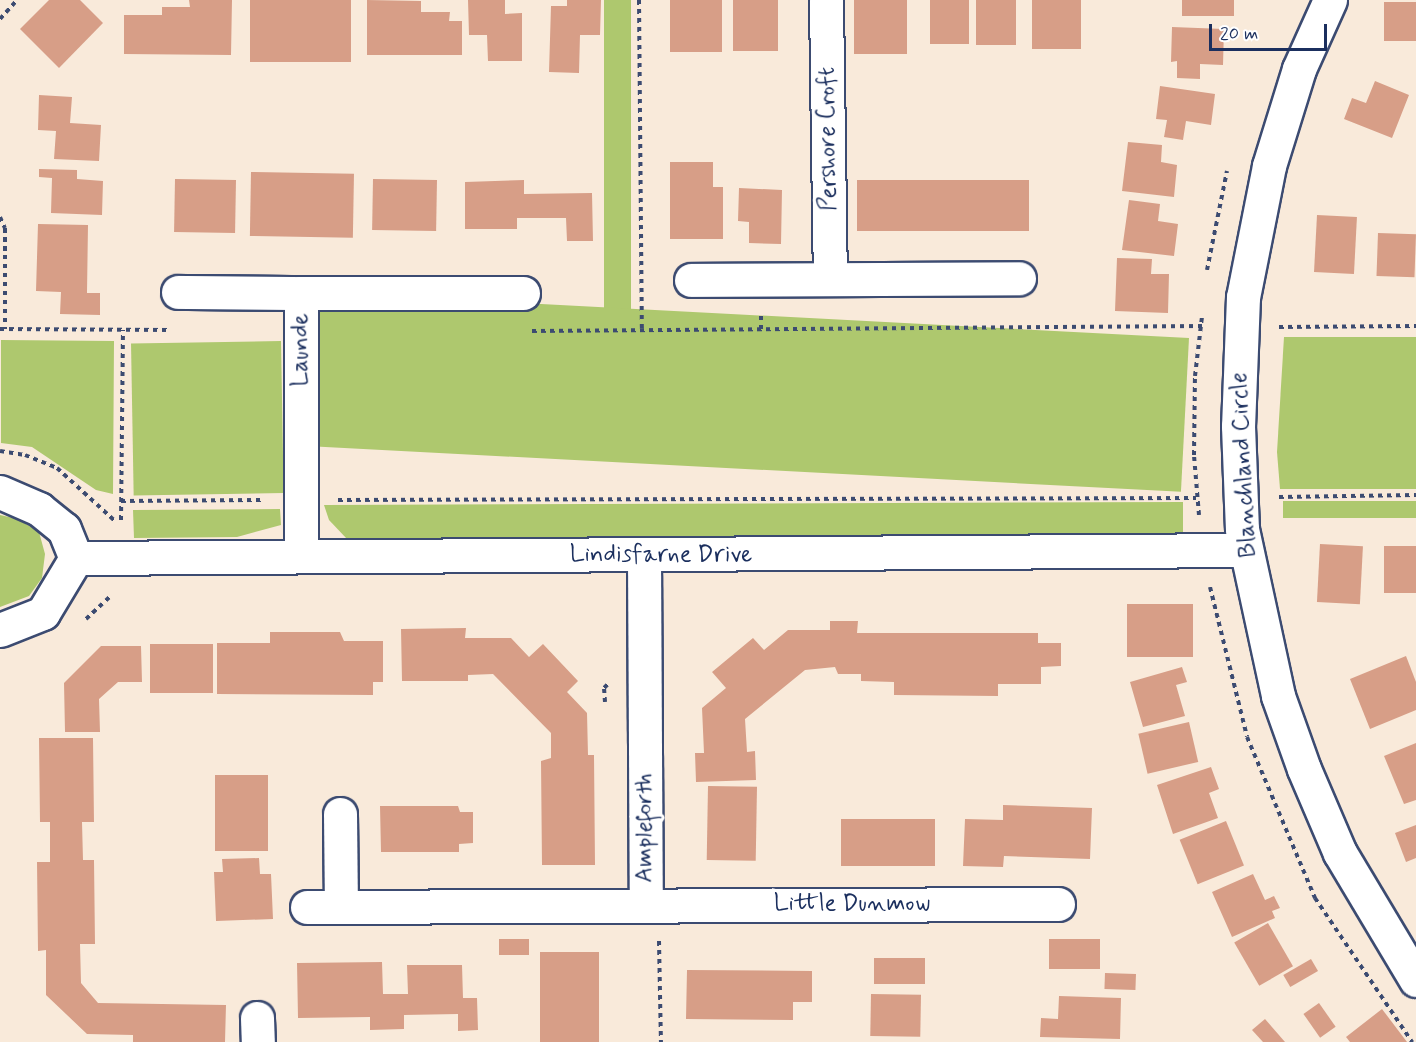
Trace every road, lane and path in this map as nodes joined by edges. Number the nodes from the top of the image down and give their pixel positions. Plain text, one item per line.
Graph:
1 (17, 0) edge
2 (639, 0) edge
3 (826, 0) edge
4 (1330, 0) edge
5 (0, 19) edge
6 (0, 217) edge
7 (830, 278) junction
8 (1019, 278) dead end
9 (691, 280) dead end
10 (178, 292) dead end
11 (301, 293) junction
12 (523, 293) dead end
13 (1201, 326) junction
14 (1240, 326) junction
15 (1416, 326) edge
16 (3, 329) edge
17 (123, 330) junction
18 (182, 330) dead end
19 (525, 331) dead end
20 (642, 331) junction
21 (0, 492) edge
22 (1416, 495) edge
23 (1273, 497) dead end
24 (1196, 498) junction
25 (301, 500) junction
26 (121, 501) junction
27 (1200, 518) dead end
28 (121, 529) dead end
29 (1245, 550) junction
30 (301, 556) junction
31 (644, 556) junction
32 (76, 558) junction
33 (0, 630) edge
34 (340, 814) dead end
35 (646, 904) junction
36 (1058, 904) dead end
37 (341, 906) junction
38 (307, 907) dead end
39 (1416, 980) edge

1 - 5 path
2 - 20 path
3 - 7 street, Pershore Croft
4 - 14 street, Blanchland Circle
6 - 16 path
7 - 8 street
7 - 9 street
10 - 11 street
11 - 12 street, Launde
11 - 25 street, Launde
13 - 14 path
13 - 20 path
13 - 24 path
14 - 15 path
14 - 29 street, Blanchland Circle
16 - 17 path
17 - 18 path
17 - 26 path
19 - 20 path
21 - 32 street
22 - 23 path
24 - 25 path
24 - 27 path
25 - 26 path
25 - 30 street, Launde
26 - 28 path
29 - 31 street, Lindisfarne Drive
29 - 39 street, Blanchland Circle
30 - 31 street, Lindisfarne Drive
30 - 32 street, Lindisfarne Drive
31 - 35 street, Ampleforth
32 - 33 street
34 - 37 street
35 - 36 street, Little Dunmow
35 - 37 street, Ampleforth
37 - 38 street, Ampleforth

